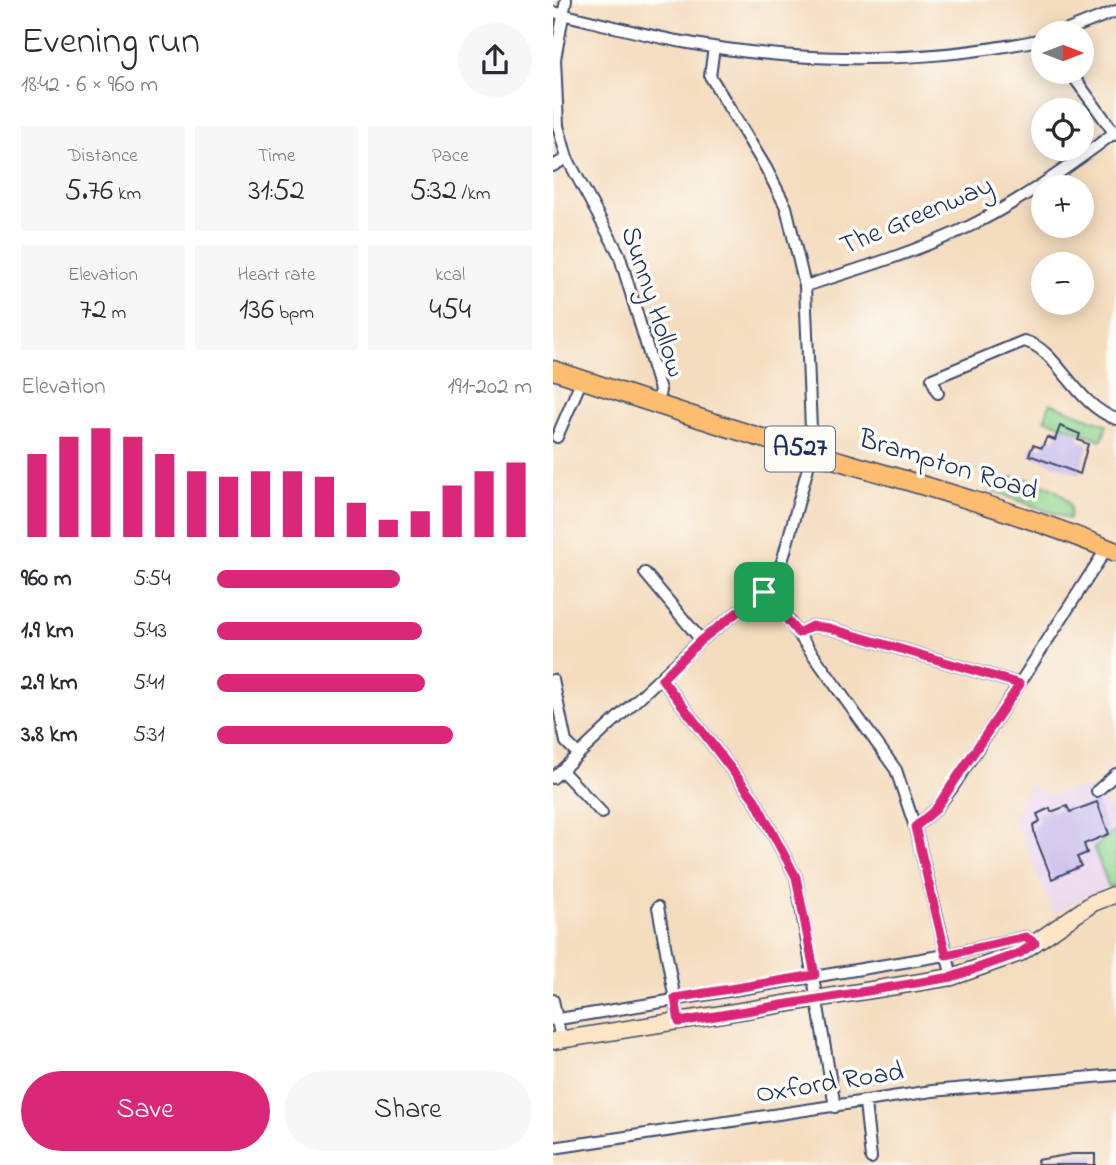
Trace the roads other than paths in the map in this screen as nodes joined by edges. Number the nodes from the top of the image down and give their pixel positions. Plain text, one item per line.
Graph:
1 (566, 0) edge
2 (1116, 11) edge
3 (558, 13) edge
4 (1091, 21) edge
5 (1031, 41) edge
6 (714, 47) junction
7 (1079, 84) edge
8 (1115, 134) edge
9 (567, 159) junction
10 (553, 166) edge
11 (804, 286) junction
12 (553, 370) edge
13 (582, 379) junction
14 (938, 393) dead end
15 (657, 405) junction
16 (1116, 419) edge
17 (557, 437) dead end
18 (812, 453) junction
19 (1113, 548) edge
20 (645, 573) dead end
21 (764, 592) junction
22 (798, 633) junction
23 (701, 640) junction
24 (662, 679) junction
25 (553, 680) edge
26 (1020, 684) junction
27 (578, 754) junction
28 (557, 774) edge
29 (1116, 774) edge
30 (1097, 791) dead end
31 (602, 813) dead end
32 (915, 827) junction
33 (1116, 894) edge
34 (658, 907) dead end
35 (1035, 943) junction
36 (946, 955) junction
37 (815, 975) junction
38 (952, 977) junction
39 (675, 998) junction
40 (819, 998) junction
41 (553, 1000) edge
42 (555, 1019) edge
43 (679, 1022) junction
44 (557, 1041) edge
45 (1116, 1075) edge
46 (865, 1102) junction
47 (835, 1107) junction
48 (553, 1148) edge
49 (871, 1158) dead end

1 - 3 street, Sunny Hollow
2 - 4 street
3 - 6 street
3 - 9 street, Sunny Hollow
5 - 6 street
6 - 11 street
7 - 8 street
8 - 11 street, The Greenway
9 - 10 street
9 - 15 street, Sunny Hollow
11 - 18 street
12 - 13 highway, Brampton Road / A527
13 - 15 highway, Brampton Road / A527
13 - 17 street
14 - 16 street
15 - 18 highway, Brampton Road / A527
18 - 19 highway, Brampton Road / A527
18 - 21 street
19 - 26 street
20 - 23 street
21 - 22 street
21 - 23 street
22 - 26 street
22 - 32 street
23 - 24 street
24 - 27 street
24 - 37 street
25 - 27 street
26 - 32 street
27 - 28 street
28 - 31 street
29 - 30 street
32 - 36 street
33 - 35 main road
34 - 39 street
35 - 36 street
35 - 38 main road
36 - 37 street
36 - 38 street
37 - 39 street
37 - 40 street
38 - 40 main road
39 - 42 street
39 - 43 street
40 - 43 main road
40 - 47 street
41 - 42 street
42 - 44 street
43 - 44 main road
45 - 46 street, Oxford Road
46 - 47 street, Oxford Road
46 - 49 street
47 - 48 street, Oxford Road

